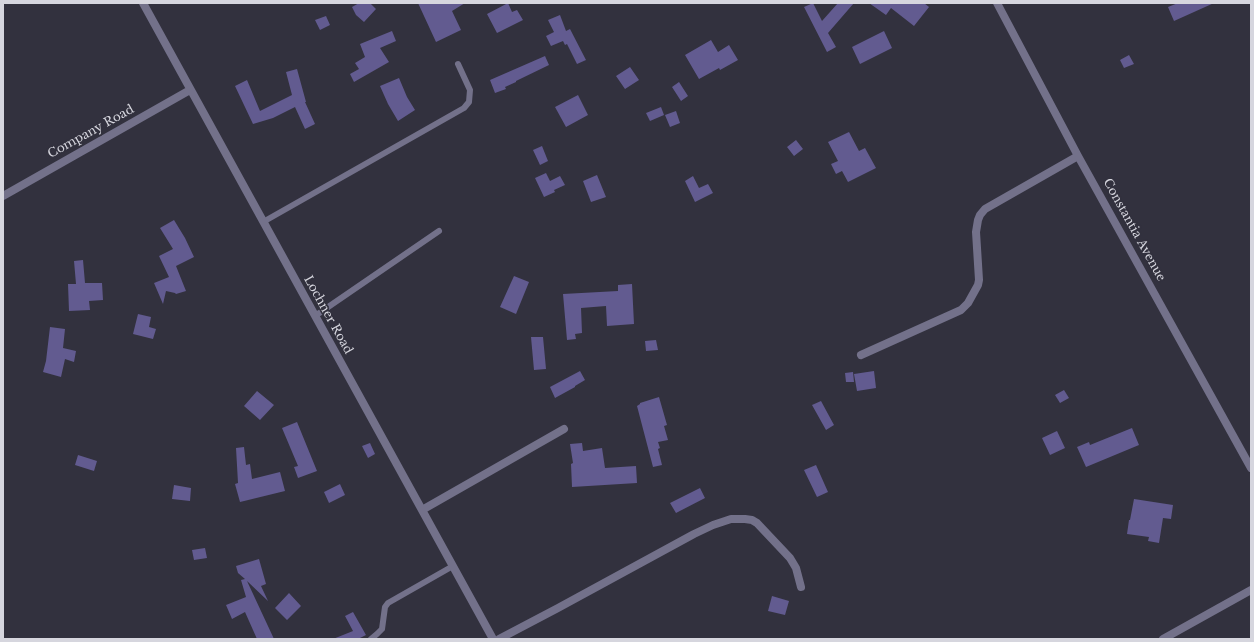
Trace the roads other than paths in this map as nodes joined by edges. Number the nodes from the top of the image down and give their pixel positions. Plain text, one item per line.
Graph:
1 (143, 3) edge
2 (996, 3) edge
3 (458, 64) dead end
4 (190, 90) junction
5 (1078, 156) junction
6 (3, 196) edge
7 (263, 222) junction
8 (439, 231) dead end
9 (315, 316) junction
10 (861, 355) dead end
11 (564, 429) dead end
12 (1251, 468) edge
13 (422, 510) junction
14 (453, 566) junction
15 (801, 587) dead end
16 (1251, 590) edge
17 (371, 639) edge
18 (493, 639) edge
19 (499, 639) edge
20 (1163, 639) edge

1 - 4 street, Lochner Road
2 - 5 street, Constantia Avenue
3 - 7 lane
4 - 6 street, Company Road
4 - 7 street, Lochner Road
5 - 10 street
5 - 12 street, Constantia Avenue
7 - 9 street, Lochner Road
8 - 9 lane
9 - 13 street, Lochner Road
11 - 13 street
13 - 14 street, Lochner Road
14 - 17 lane
14 - 18 street, Lochner Road
15 - 19 street
16 - 20 street

